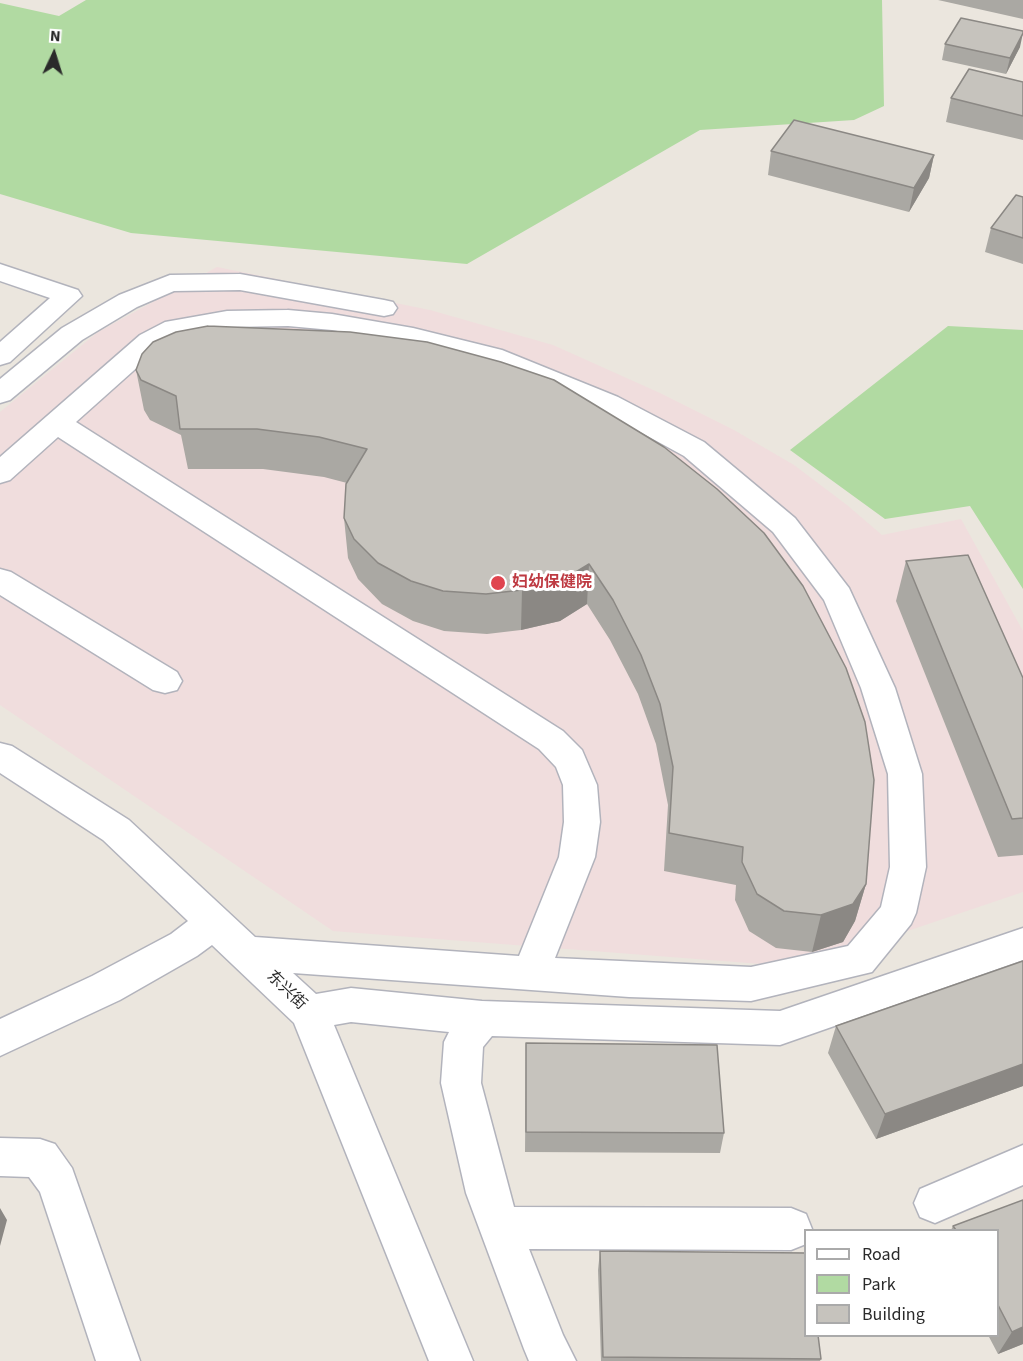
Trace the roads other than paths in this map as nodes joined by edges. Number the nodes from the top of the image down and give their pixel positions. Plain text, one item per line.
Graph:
1 (0, 272) edge
2 (384, 308) dead end
3 (0, 356) edge
4 (0, 394) edge
5 (57, 423) junction
6 (0, 473) edge
7 (0, 580) edge
8 (165, 681) dead end
9 (0, 756) edge
10 (214, 922) junction
11 (1023, 944) edge
12 (247, 953) junction
13 (530, 974) junction
14 (309, 1012) junction
15 (482, 1018) junction
16 (0, 1038) edge
17 (0, 1157) edge
18 (1023, 1165) edge
19 (935, 1203) dead end
20 (500, 1228) junction
21 (791, 1229) dead end
22 (118, 1361) edge
23 (451, 1361) edge
24 (554, 1361) edge

1 - 3 street
2 - 4 street
5 - 6 street
5 - 13 street
5 - 13 street
7 - 8 street
9 - 10 street, 东兴街
10 - 12 street, 东兴街
10 - 16 street
11 - 15 street
12 - 13 street
12 - 14 street, 东兴街
14 - 15 street
14 - 23 street, 东兴街
15 - 20 street
17 - 22 street
18 - 19 street
20 - 21 street
20 - 24 street

